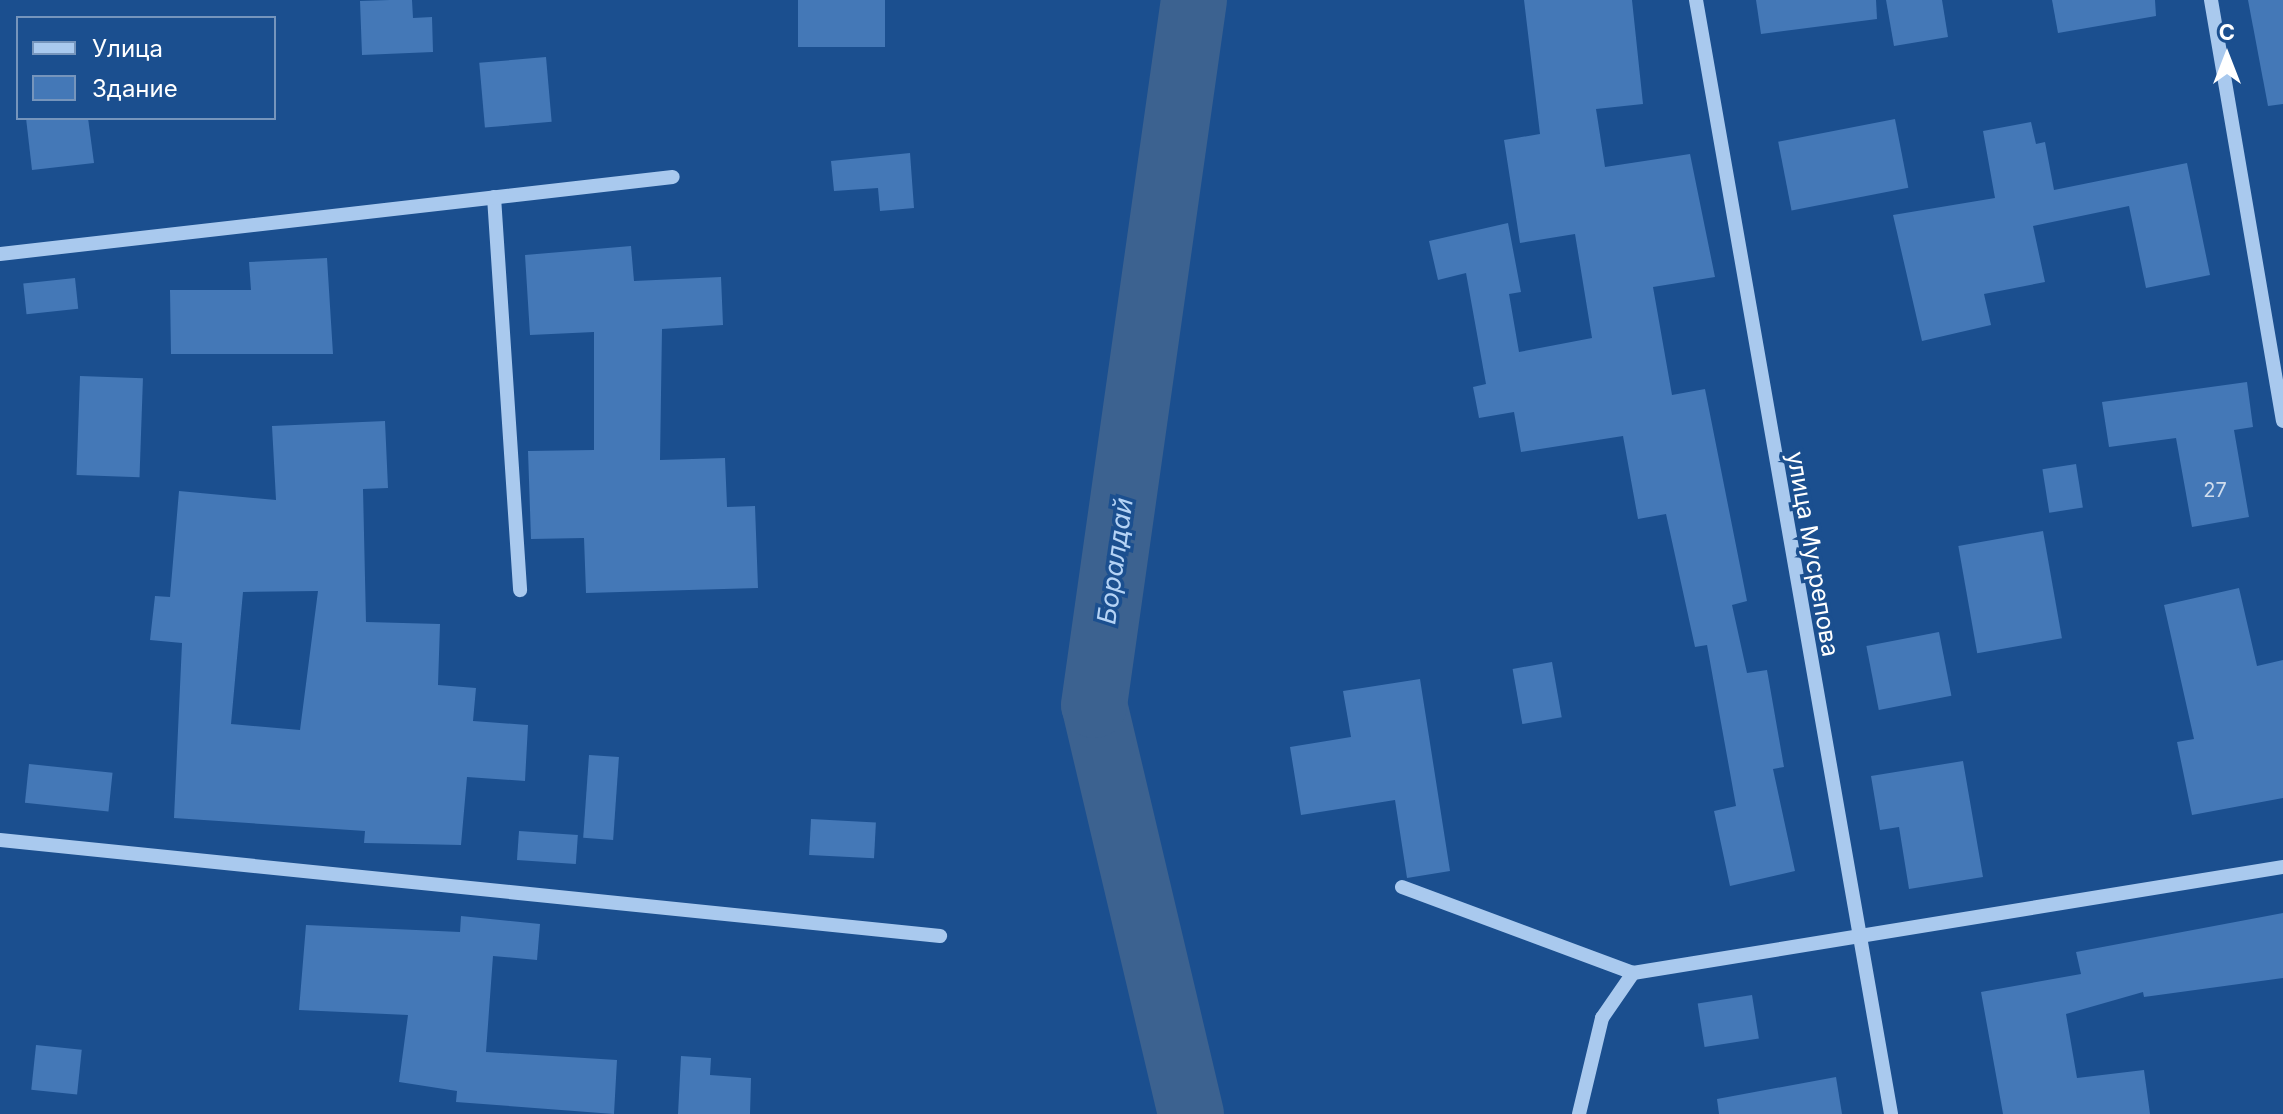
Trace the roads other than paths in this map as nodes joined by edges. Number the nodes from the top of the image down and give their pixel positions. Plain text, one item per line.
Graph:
1 (1696, 0) edge
2 (2211, 0) edge
3 (673, 177) dead end
4 (494, 197) junction
5 (0, 254) edge
6 (2283, 421) edge
7 (520, 590) dead end
8 (0, 840) edge
9 (2283, 867) edge
10 (1402, 887) dead end
11 (940, 936) dead end
12 (1856, 937) junction
13 (1633, 973) junction
14 (1579, 1114) edge
15 (1891, 1114) edge

1 - 12 street, улица Мусрепова
2 - 6 street
3 - 4 street
4 - 5 street
4 - 7 street
8 - 11 street
9 - 12 street
10 - 13 street
12 - 13 street
12 - 15 street, улица Мусрепова
13 - 14 street

